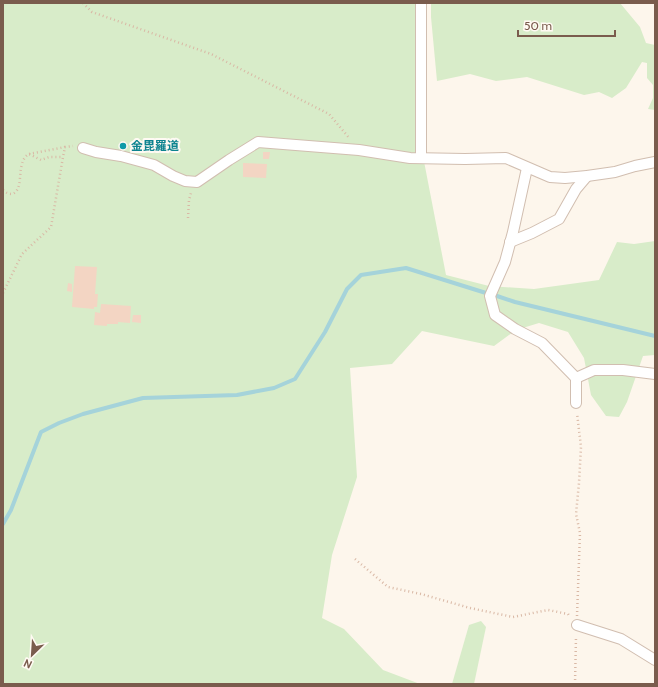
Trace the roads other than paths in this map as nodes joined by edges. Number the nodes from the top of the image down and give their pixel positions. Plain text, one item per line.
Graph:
1 (421, 3) edge
2 (79, 147) road end
3 (421, 157) junction
4 (655, 162) edge
5 (528, 168) junction
6 (587, 176) junction
7 (510, 242) junction
8 (655, 374) edge
9 (576, 378) junction
10 (576, 404) road end
11 (577, 625) road end
12 (655, 660) edge

1 - 3 street
2 - 3 street
3 - 5 street
4 - 6 street
5 - 6 street
5 - 7 street
6 - 7 street
7 - 9 street
8 - 9 street
9 - 10 street
11 - 12 street

